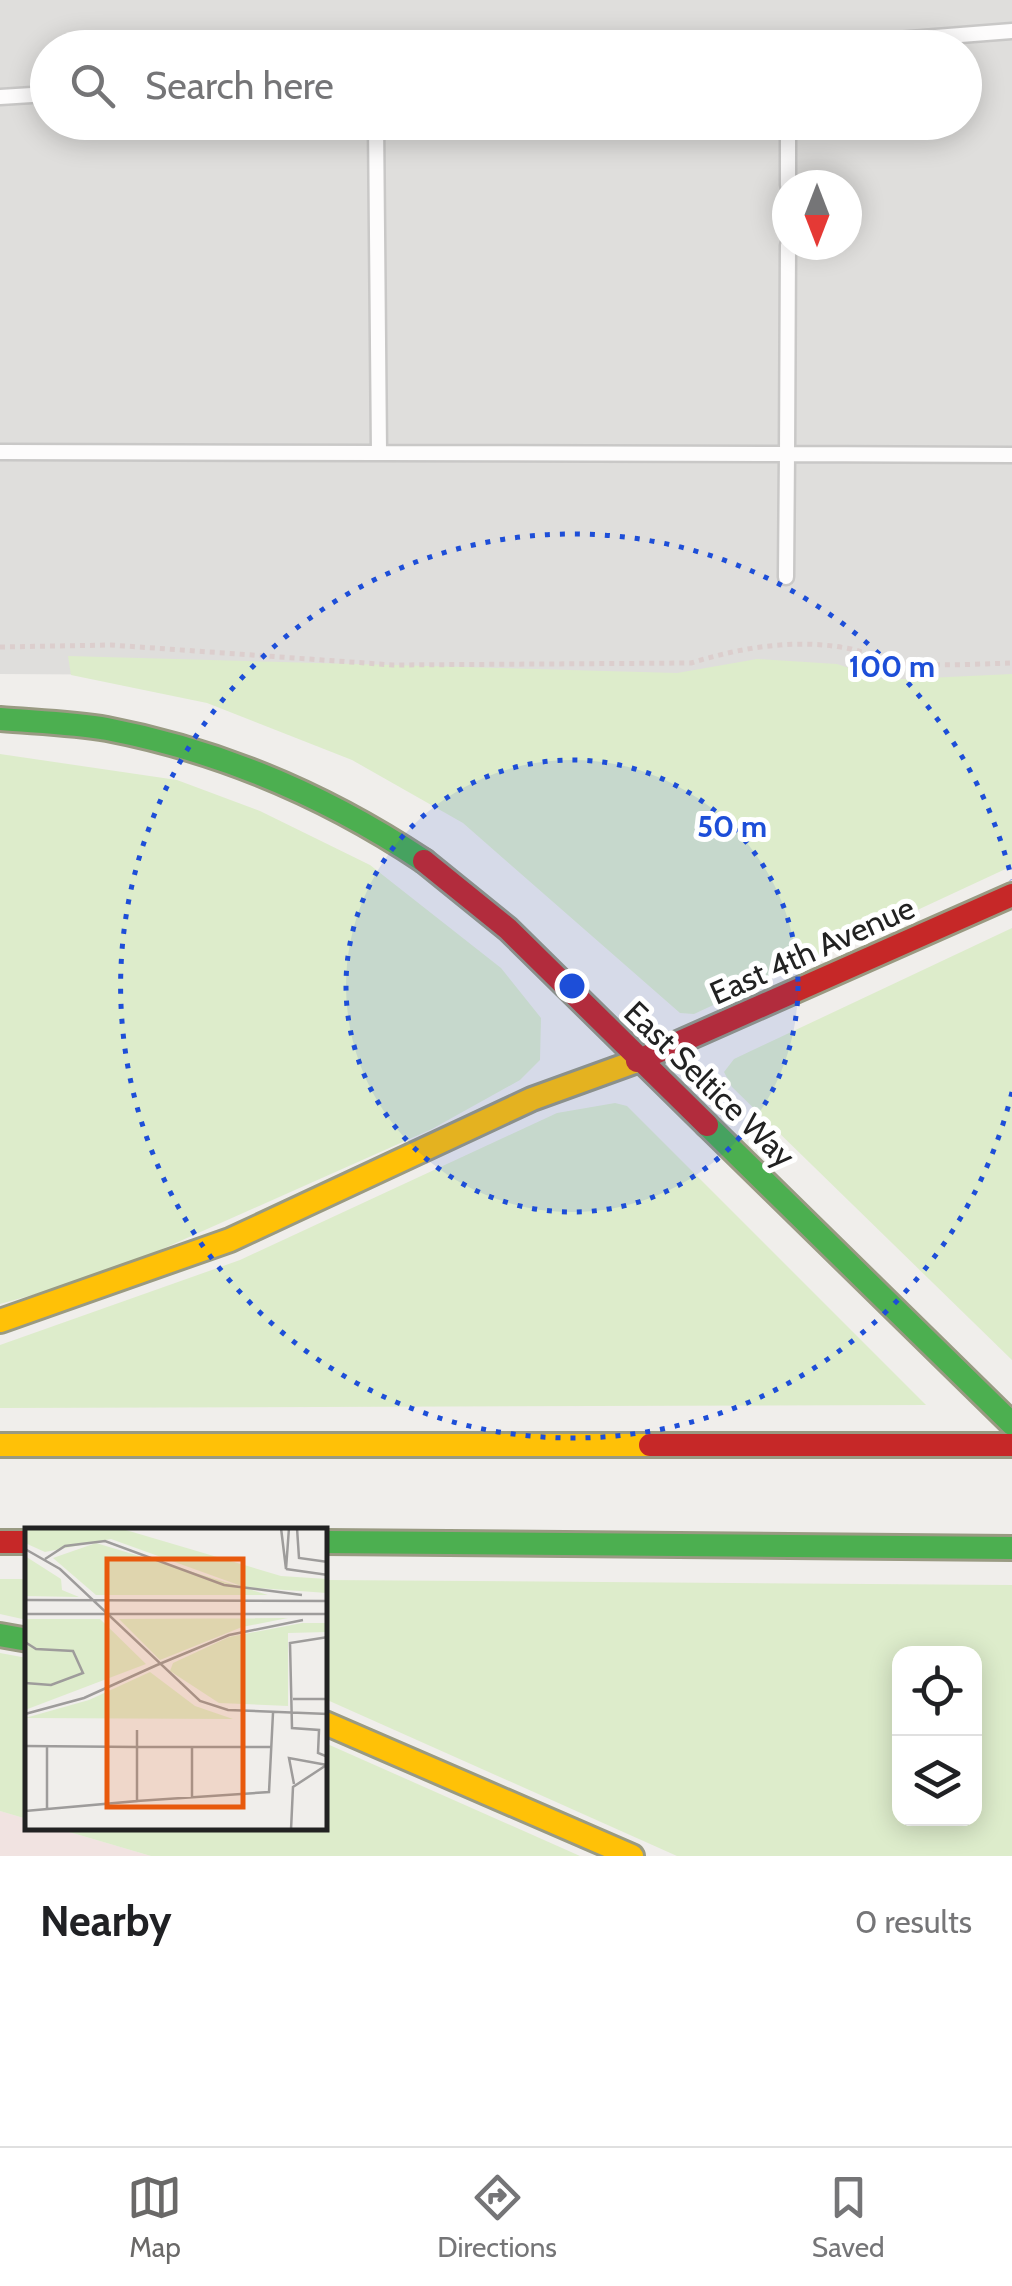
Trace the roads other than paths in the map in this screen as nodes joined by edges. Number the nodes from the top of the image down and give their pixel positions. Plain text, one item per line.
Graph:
1 (1012, 32) edge
2 (982, 34) edge
3 (30, 95) edge
4 (0, 96) edge
5 (376, 140) edge
6 (788, 140) edge
7 (788, 170) edge
8 (788, 260) edge
9 (0, 452) edge
10 (378, 452) junction
11 (787, 454) junction
12 (1012, 455) edge
13 (786, 577) dead end
14 (0, 720) edge
15 (1012, 895) edge
16 (637, 1061) junction
17 (0, 1321) edge
18 (1012, 1424) edge
19 (0, 1445) edge
20 (1012, 1445) edge
21 (328, 1542) edge
22 (1012, 1548) edge
23 (0, 1635) edge
24 (25, 1639) edge
25 (328, 1724) edge
26 (632, 1856) edge

1 - 2 lane
3 - 4 lane
5 - 10 lane
6 - 7 lane
8 - 11 lane
9 - 10 lane
10 - 11 lane
11 - 12 lane
11 - 13 lane
14 - 16 main road, East Seltice Way
15 - 16 main road, East 4th Avenue
16 - 17 main road, East 4th Avenue
16 - 18 main road, East Seltice Way
19 - 20 main road
21 - 22 main road
23 - 24 main road
25 - 26 main road

